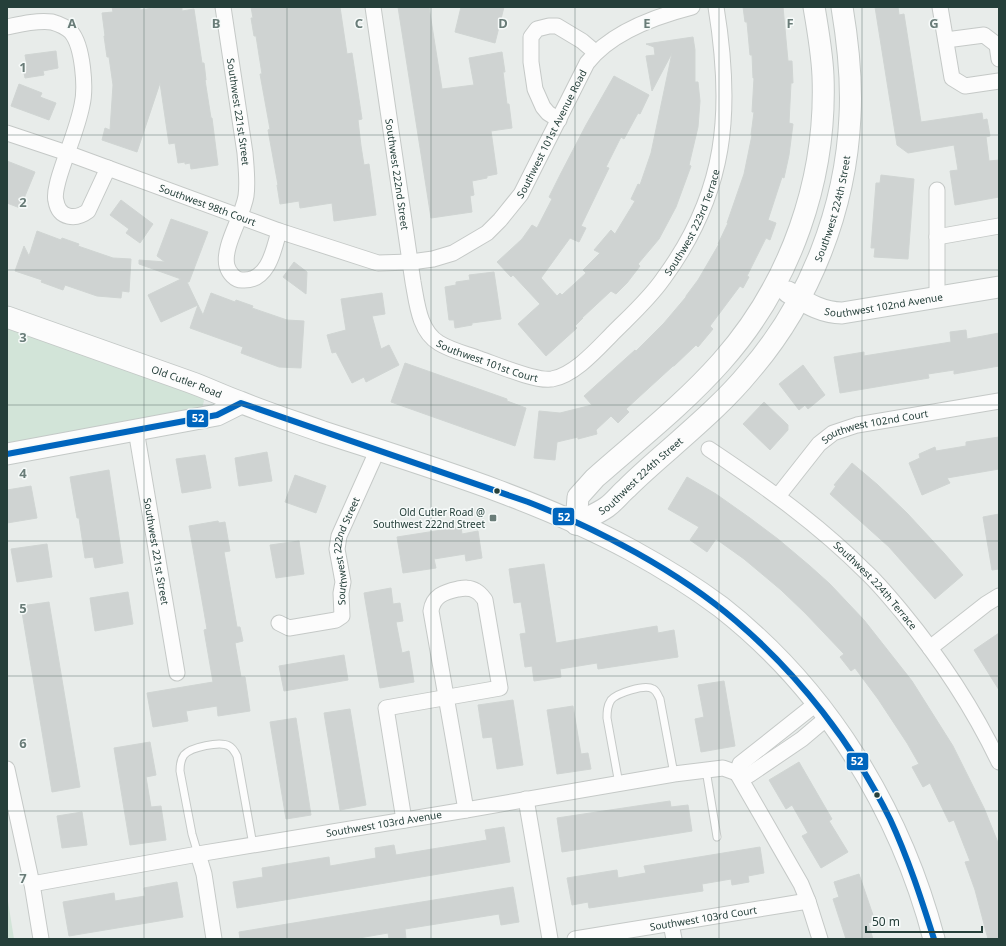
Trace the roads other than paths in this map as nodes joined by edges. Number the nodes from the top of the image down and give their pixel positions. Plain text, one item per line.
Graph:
1 (223, 7) edge
2 (373, 7) edge
3 (692, 7) edge
4 (716, 7) edge
5 (814, 7) edge
6 (842, 7) edge
7 (940, 7) edge
8 (7, 26) edge
9 (946, 40) junction
10 (595, 52) junction
11 (999, 59) edge
12 (999, 81) edge
13 (559, 120) junction
14 (7, 133) edge
15 (67, 153) junction
16 (108, 168) junction
17 (937, 190) dead end
18 (240, 217) junction
19 (999, 226) edge
20 (279, 231) junction
21 (937, 237) junction
22 (411, 262) junction
23 (776, 284) junction
24 (999, 287) edge
25 (937, 297) junction
26 (799, 299) junction
27 (7, 317) edge
28 (432, 338) joint
29 (545, 380) joint
30 (999, 401) edge
31 (242, 403) junction
32 (136, 430) junction
33 (378, 449) junction
34 (709, 449) dead end
35 (7, 454) edge
36 (778, 496) junction
37 (576, 524) junction
38 (999, 596) edge
39 (279, 623) dead end
40 (930, 648) junction
41 (177, 673) dead end
42 (446, 697) junction
43 (822, 710) junction
44 (999, 762) edge
45 (7, 769) edge
46 (706, 770) junction
47 (737, 773) junction
48 (674, 774) junction
49 (619, 784) junction
50 (526, 799) junction
51 (466, 810) junction
52 (404, 820) junction
53 (717, 837) dead end
54 (253, 845) junction
55 (198, 854) junction
56 (32, 884) junction
57 (808, 901) junction
58 (672, 932) edge
59 (41, 939) edge
60 (214, 939) edge
61 (550, 939) edge
62 (575, 939) edge
63 (820, 939) edge
64 (934, 939) edge

1 - 18 street, Southwest 221st Street
2 - 22 street, Southwest 222nd Street
3 - 10 street, Southwest 101st Avenue Road
4 - 29 street, Southwest 223rd Terrace
5 - 23 street
6 - 26 street, Southwest 224th Street
7 - 9 street
8 - 15 street
9 - 11 street
9 - 12 street
10 - 13 street, Southwest 101st Avenue Road
10 - 13 street
13 - 22 street, Southwest 101st Avenue Road
14 - 15 street, Southwest 98th Court
15 - 16 street, Southwest 98th Court
15 - 16 street
16 - 18 street, Southwest 98th Court
17 - 21 street
18 - 20 street, Southwest 98th Court
18 - 20 street, Southwest 221st Street
19 - 21 street
20 - 22 street, Southwest 98th Court
21 - 25 street
22 - 28 street, Southwest 222nd Street
23 - 26 street, Southwest 102nd Avenue
23 - 37 street
24 - 25 street, Southwest 102nd Avenue
25 - 26 street, Southwest 102nd Avenue
26 - 37 street, Southwest 224th Street
27 - 31 street, Old Cutler Road
28 - 29 street, Southwest 101st Court
30 - 36 street, Southwest 102nd Court
31 - 32 street
31 - 33 street, Old Cutler Road
32 - 35 street
32 - 41 street, Southwest 221st Street
33 - 37 street, Old Cutler Road
33 - 39 street, Southwest 222nd Street
34 - 36 street, Southwest 224th Terrace
36 - 40 street, Southwest 224th Terrace
37 - 43 street, Old Cutler Road
38 - 40 street
40 - 44 street, Southwest 224th Terrace
42 - 42 street
42 - 51 street
42 - 52 street
43 - 47 street, Southwest 103rd Avenue
43 - 64 street, Old Cutler Road
45 - 56 street
46 - 47 street, Southwest 103rd Avenue
46 - 48 street, Southwest 103rd Avenue
46 - 53 lane
47 - 57 street
48 - 49 street, Southwest 103rd Avenue
48 - 49 lane
49 - 50 street, Southwest 103rd Avenue
50 - 51 street, Southwest 103rd Avenue
50 - 61 street
51 - 52 street, Southwest 103rd Avenue
52 - 54 street, Southwest 103rd Avenue
54 - 55 street, Southwest 103rd Avenue
54 - 55 lane
55 - 56 street, Southwest 103rd Avenue
55 - 60 street
56 - 59 street
57 - 58 street, Southwest 103rd Court
57 - 63 street
58 - 62 street, Southwest 103rd Court

